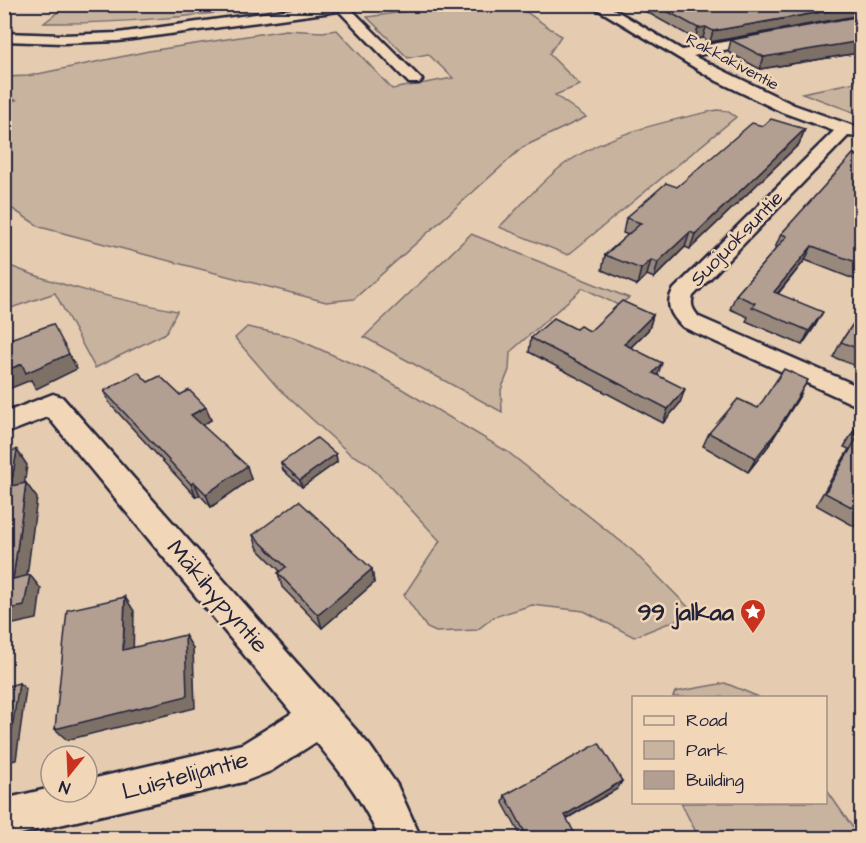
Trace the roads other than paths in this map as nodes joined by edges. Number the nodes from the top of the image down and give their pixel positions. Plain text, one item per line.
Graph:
1 (360, 4) edge
2 (595, 4) edge
3 (342, 7) junction
4 (781, 35) edge
5 (4, 37) edge
6 (682, 54) junction
7 (414, 80) dead end
8 (853, 132) edge
9 (861, 399) edge
10 (4, 424) edge
11 (321, 717) junction
12 (4, 820) edge
13 (400, 838) edge

1 - 3 street
2 - 6 street, Rakkakiventie
3 - 5 street
3 - 7 street
4 - 6 street
6 - 8 street, Rakkakiventie
8 - 9 street, Suojuoksuntie
10 - 11 street, Mäkihypyntie
11 - 12 street, Luistelijantie
11 - 13 street, Mäkihypyntie

